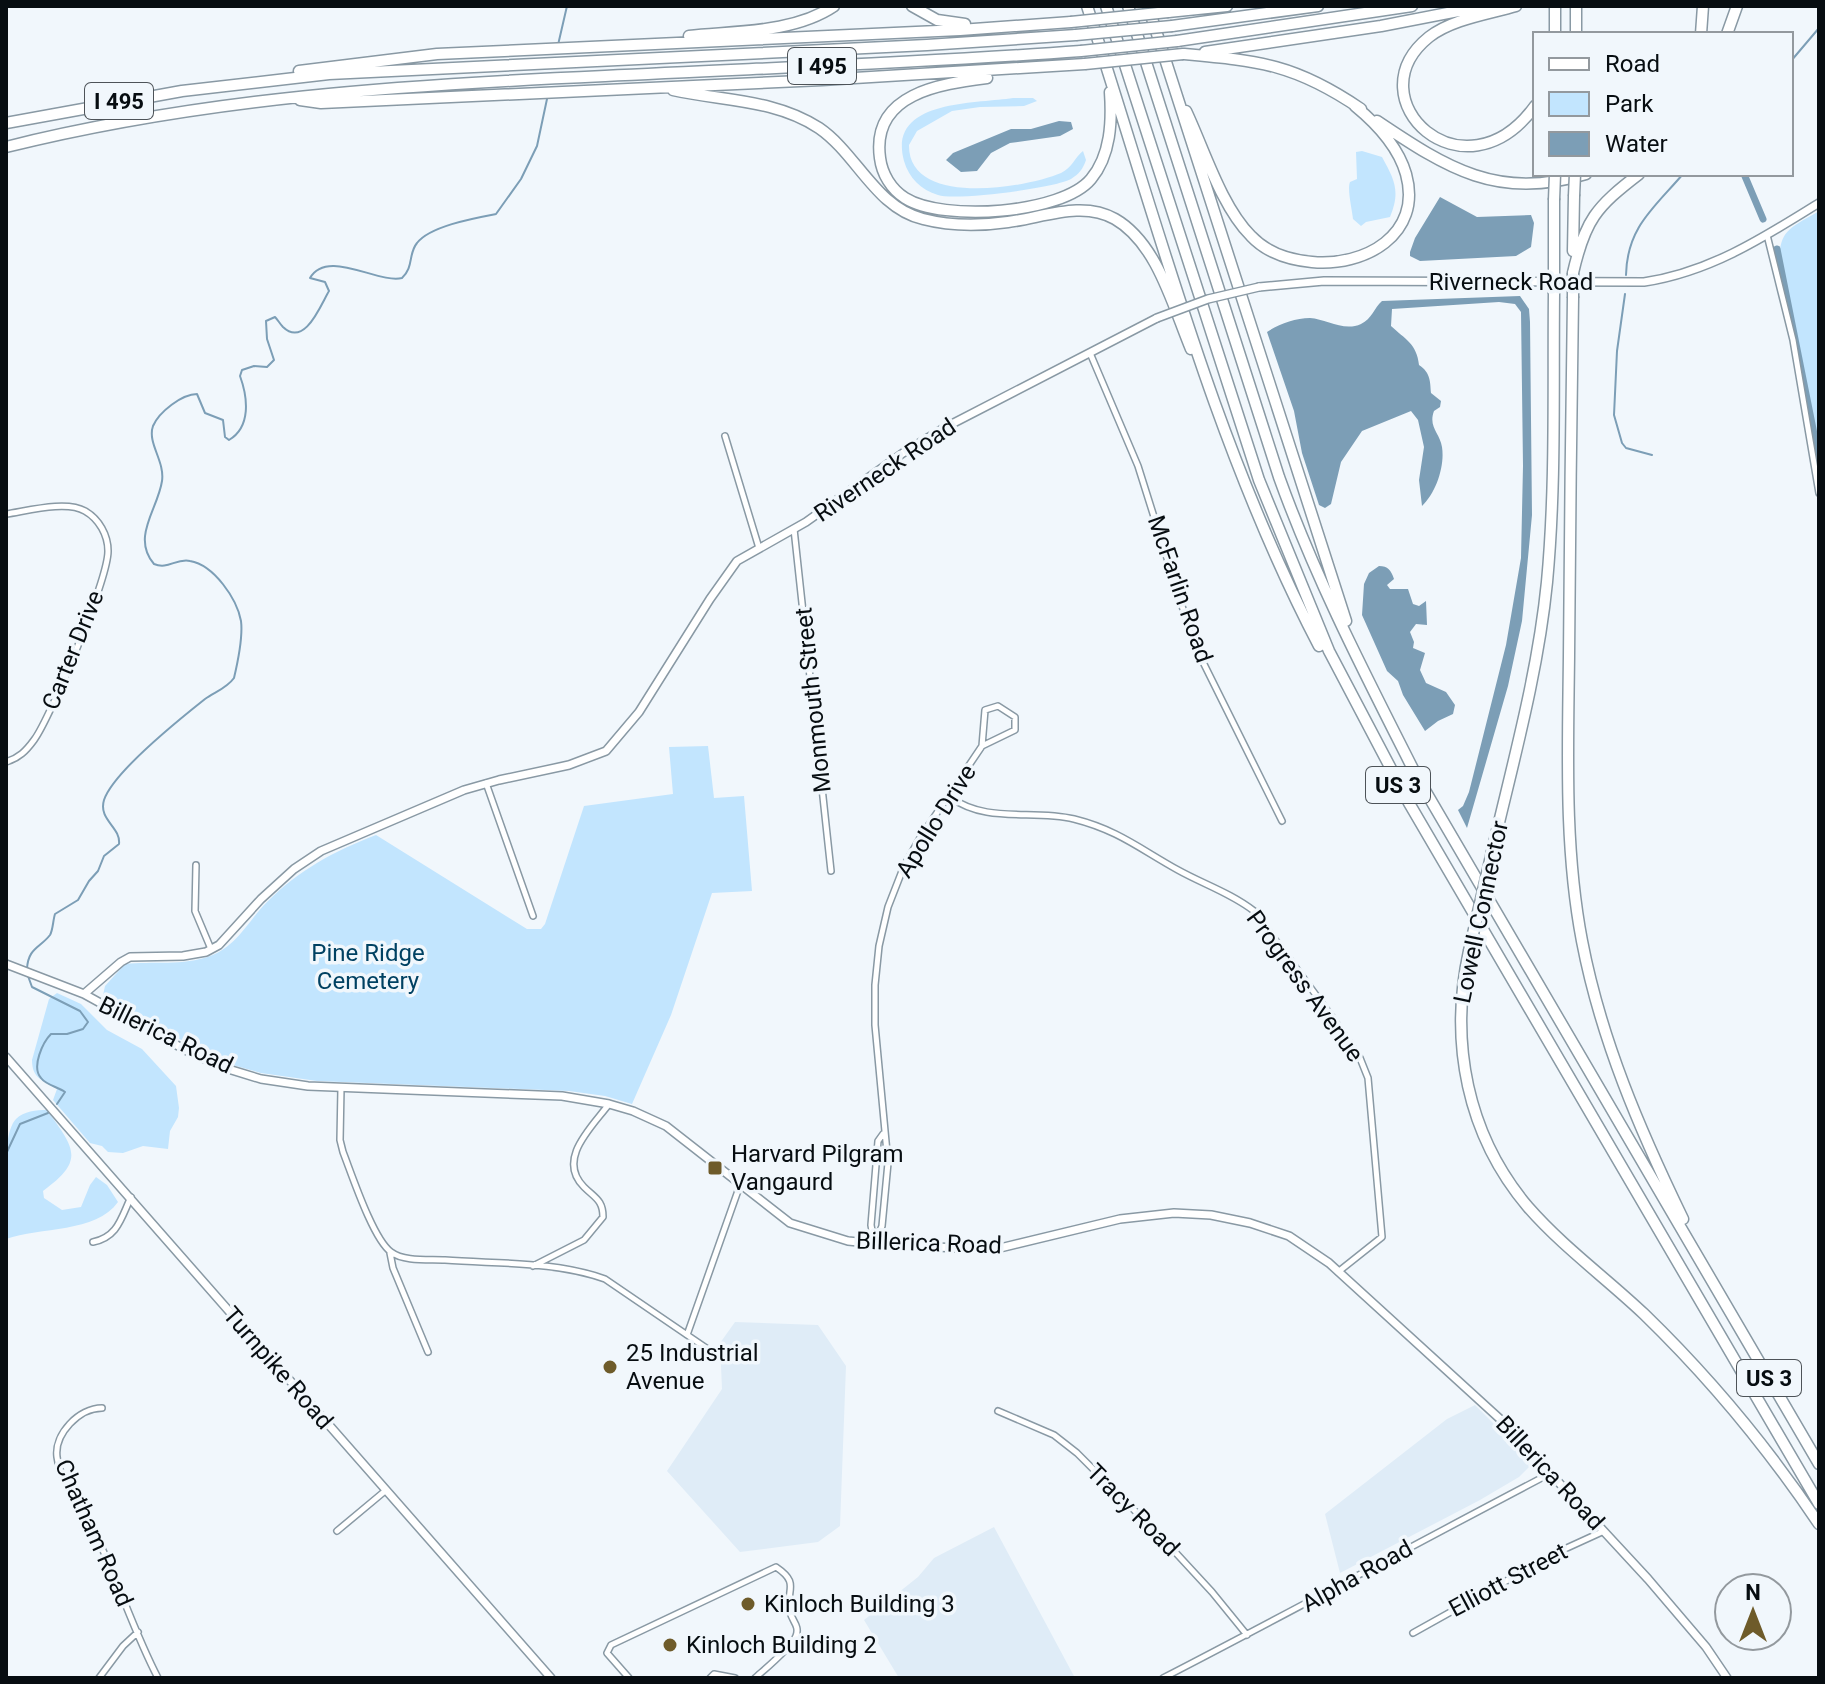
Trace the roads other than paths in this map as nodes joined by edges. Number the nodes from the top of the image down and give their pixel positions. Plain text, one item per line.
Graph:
1 (834, 6) edge
2 (912, 6) edge
3 (1106, 6) edge
4 (1128, 6) edge
5 (1148, 6) edge
6 (1188, 6) edge
7 (1227, 6) edge
8 (1318, 6) edge
9 (1412, 6) edge
10 (1484, 6) edge
11 (1516, 6) edge
12 (1576, 6) edge
13 (1703, 6) edge
14 (1737, 6) edge
15 (1216, 7) edge
16 (1087, 8) edge
17 (1555, 9) edge
18 (1168, 12) junction
19 (1027, 25) junction
20 (1554, 32) edge
21 (1576, 32) edge
22 (1701, 32) edge
23 (1728, 32) edge
24 (612, 46) junction
25 (1183, 54) junction
26 (1085, 64) junction
27 (1166, 65) junction
28 (1107, 70) junction
29 (231, 84) junction
30 (655, 86) junction
31 (286, 98) junction
32 (1355, 106) junction
33 (1533, 108) edge
34 (7, 123) edge
35 (6, 147) edge
36 (1555, 176) edge
37 (1574, 176) edge
38 (1575, 176) edge
39 (1636, 176) edge
40 (1819, 203) edge
41 (1767, 235) junction
42 (1573, 273) junction
43 (1090, 353) junction
44 (1227, 434) junction
45 (725, 436) dead end
46 (1819, 493) edge
47 (6, 514) edge
48 (794, 529) junction
49 (759, 548) junction
50 (1357, 658) junction
51 (1362, 717) junction
52 (982, 746) junction
53 (6, 762) edge
54 (486, 783) junction
55 (950, 797) junction
56 (1282, 821) dead end
57 (196, 865) dead end
58 (831, 871) dead end
59 (533, 916) dead end
60 (211, 949) junction
61 (6, 964) edge
62 (84, 994) junction
63 (6, 1057) edge
64 (341, 1088) junction
65 (609, 1104) junction
66 (883, 1134) junction
67 (740, 1185) junction
68 (131, 1197) junction
69 (93, 1242) dead end
70 (874, 1244) junction
71 (390, 1252) junction
72 (532, 1267) junction
73 (1338, 1272) junction
74 (1719, 1293) junction
75 (687, 1335) junction
76 (428, 1352) dead end
77 (715, 1354) dead end
78 (102, 1408) dead end
79 (998, 1411) dead end
80 (1819, 1464) edge
81 (1551, 1473) junction
82 (385, 1491) junction
83 (1819, 1504) edge
84 (1819, 1524) edge
85 (337, 1531) dead end
86 (1604, 1531) junction
87 (138, 1632) junction
88 (1413, 1633) dead end
89 (1247, 1635) junction
90 (99, 1678) edge
91 (158, 1678) edge
92 (551, 1678) edge
93 (629, 1678) edge
94 (710, 1678) edge
95 (735, 1678) edge
96 (755, 1678) edge
97 (1163, 1678) edge
98 (1727, 1678) edge

1 - 24 highway
2 - 19 highway
3 - 51 highway, US 3
4 - 50 highway, US 3
5 - 27 highway
6 - 18 highway
7 - 15 highway
8 - 29 highway, I 495, bridge
9 - 31 highway, I 495, bridge
10 - 25 highway
11 - 33 highway
12 - 21 highway
13 - 22 highway
14 - 23 highway
15 - 18 highway
16 - 28 highway
17 - 20 highway
18 - 19 highway, bridge
19 - 24 highway
24 - 29 highway
25 - 26 highway, bridge
25 - 32 highway
26 - 28 highway
26 - 30 highway
27 - 32 highway
27 - 50 highway
28 - 44 highway
29 - 34 highway, I 495
30 - 31 highway
30 - 44 highway
31 - 35 highway, I 495
32 - 37 highway
36 - 84 highway, Lowell Connector, bridge
38 - 42 highway, bridge
39 - 42 highway
40 - 41 main road, Riverneck Road
41 - 43 main road, Riverneck Road, bridge
41 - 46 street
42 - 74 highway, bridge
43 - 48 main road, Riverneck Road
43 - 56 street, McFarlin Road
44 - 51 highway
45 - 49 street
47 - 53 street, Carter Drive
48 - 49 main road, Riverneck Road
48 - 58 street, Monmouth Street
49 - 54 main road, Riverneck Road
50 - 74 highway, US 3
51 - 83 highway, US 3
52 - 52 street, Apollo Drive
52 - 55 street, Apollo Drive
54 - 59 street
54 - 60 main road, Riverneck Road
55 - 66 street, Apollo Drive
55 - 73 street, Progress Avenue
57 - 60 street
60 - 62 main road
61 - 62 main road, Billerica Road
62 - 64 main road, Billerica Road
63 - 68 main road, Turnpike Road
64 - 65 main road, Billerica Road
64 - 71 street
65 - 67 main road, Billerica Road
65 - 72 street
66 - 70 street, Apollo Drive
66 - 70 street, Apollo Drive
67 - 70 main road, Billerica Road
67 - 75 street
68 - 69 street
68 - 82 main road, Turnpike Road
70 - 73 main road, Billerica Road
71 - 72 street
71 - 76 street
72 - 75 street
73 - 81 main road, Billerica Road
74 - 80 highway, US 3
75 - 77 street
78 - 87 street, Chatham Road
79 - 89 street, Tracy Road
81 - 86 main road, Billerica Road
81 - 89 street, Alpha Road
82 - 85 street
82 - 92 main road, Turnpike Road
86 - 88 street, Elliott Street
86 - 98 main road, Billerica Road
87 - 90 street
87 - 91 street, Chatham Road
89 - 97 street, Alpha Road
93 - 96 street
94 - 95 street

